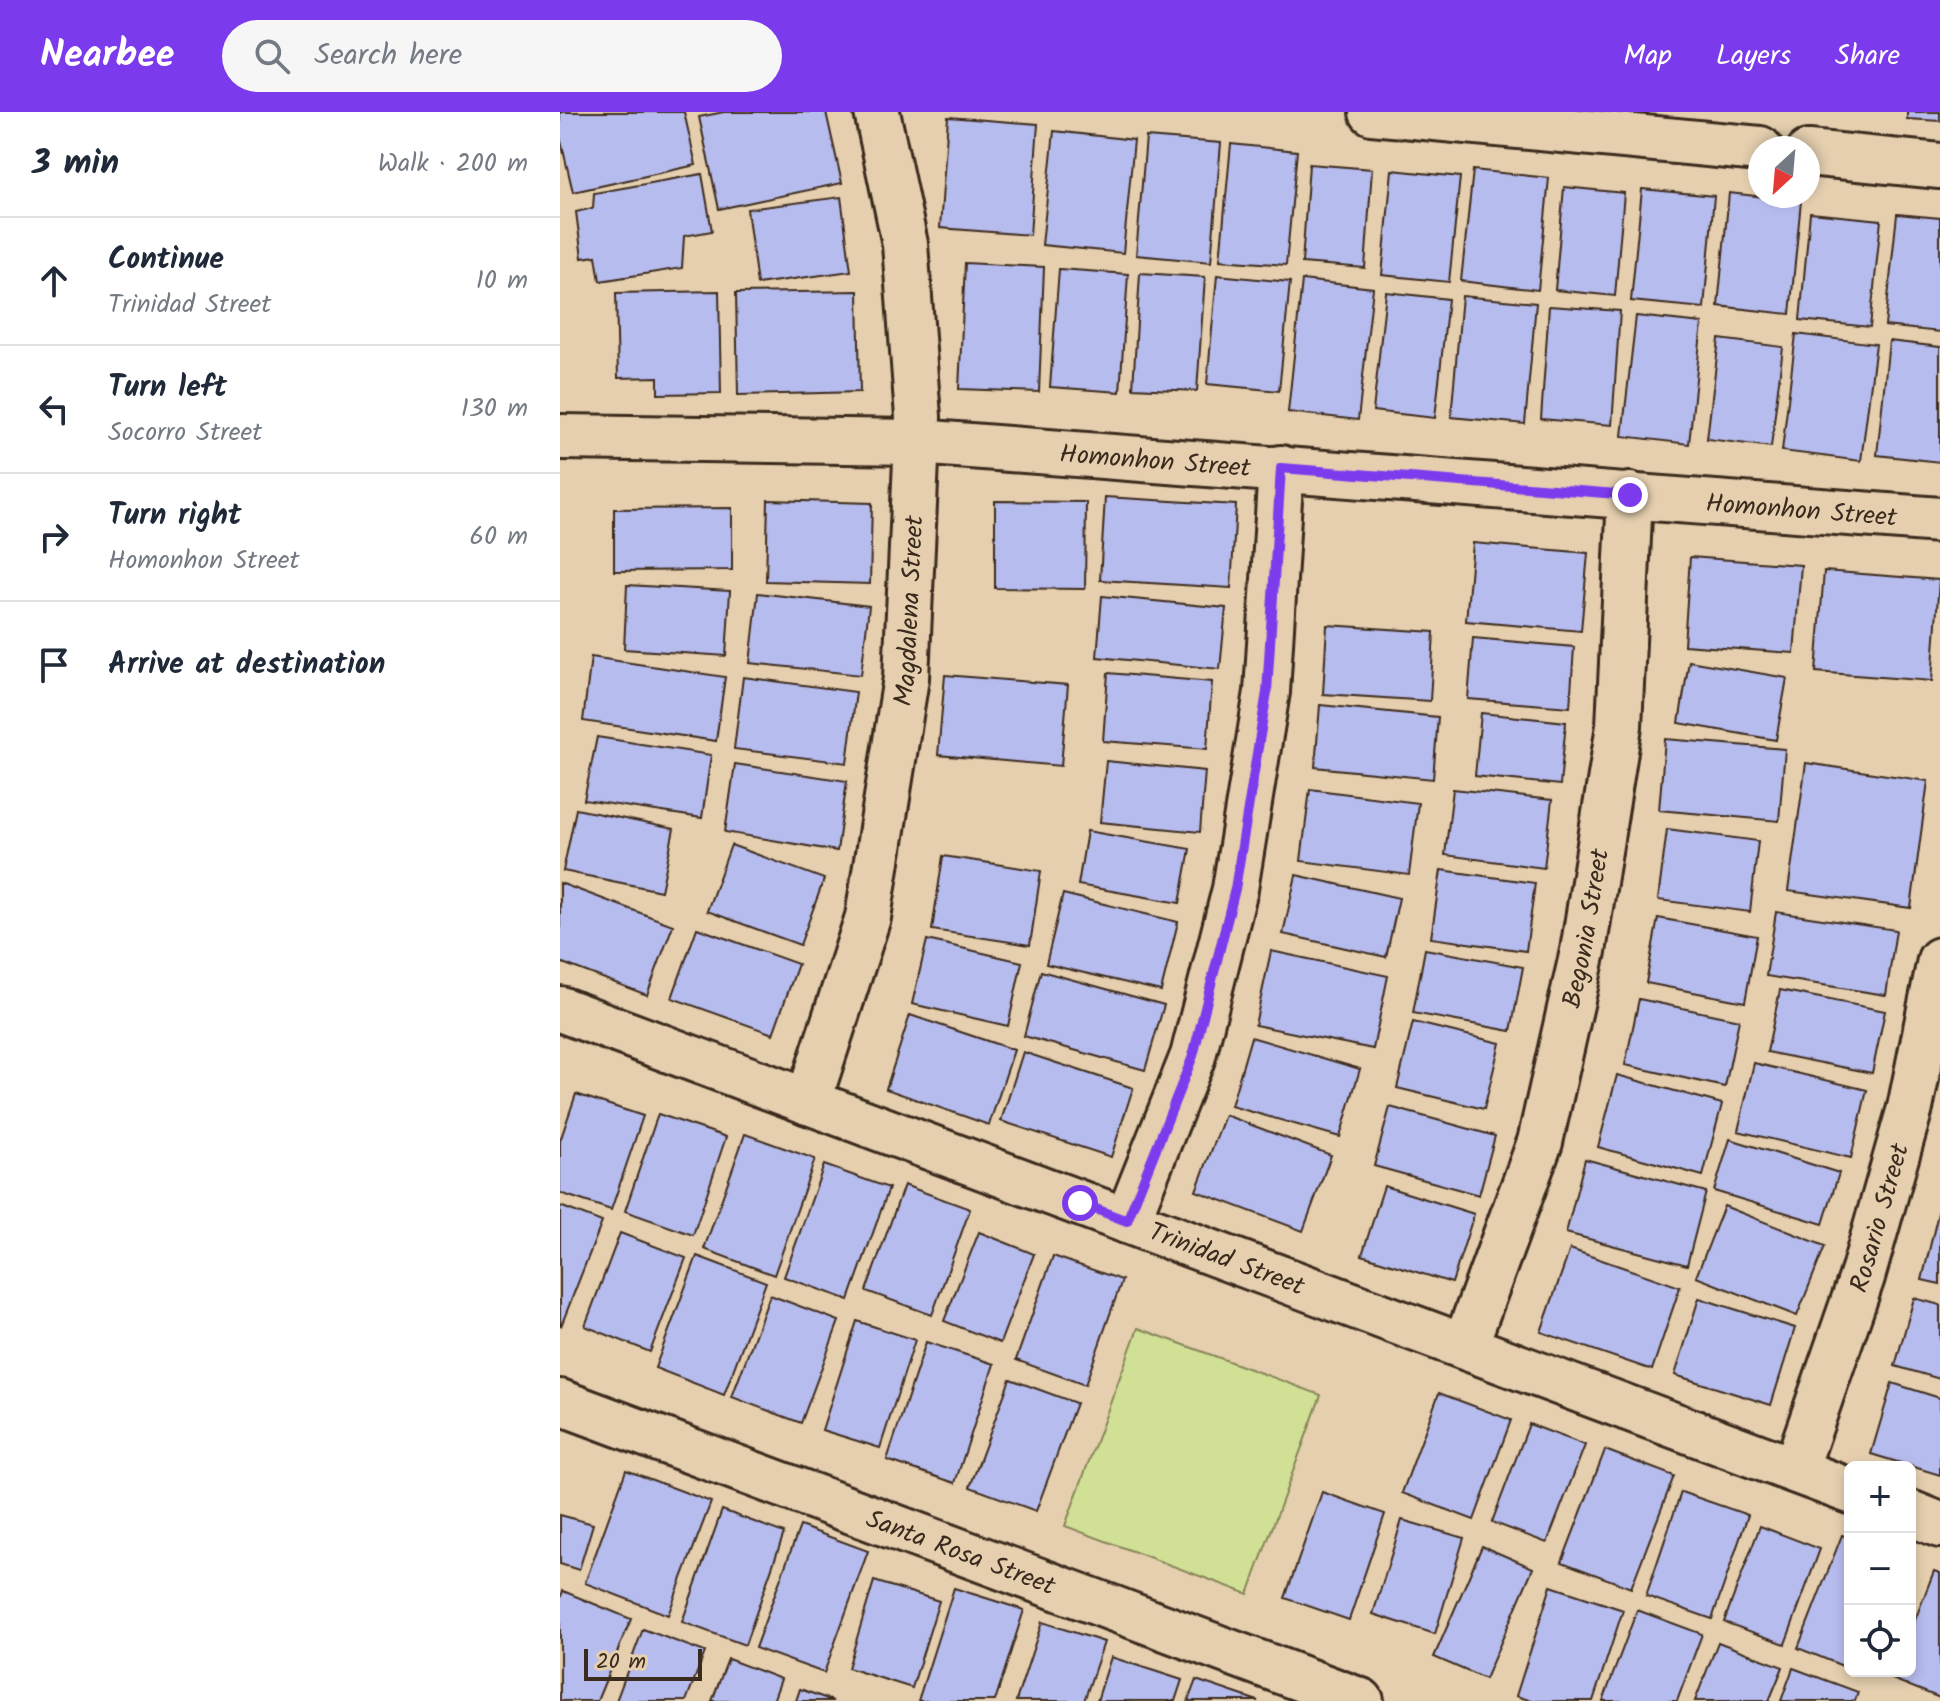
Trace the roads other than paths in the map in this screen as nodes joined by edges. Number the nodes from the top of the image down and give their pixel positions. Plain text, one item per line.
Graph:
1 (877, 112) edge
2 (1372, 112) edge
3 (1748, 148) edge
4 (1820, 154) edge
5 (1940, 166) edge
6 (560, 437) edge
7 (918, 442) junction
8 (1281, 468) junction
9 (1630, 495) junction
10 (1940, 520) edge
11 (1940, 960) edge
12 (560, 1009) edge
13 (808, 1102) junction
14 (1127, 1221) junction
15 (1465, 1346) junction
16 (560, 1402) edge
17 (1795, 1470) junction
18 (1844, 1489) edge
19 (1916, 1515) edge
20 (1940, 1525) edge
21 (1361, 1701) edge

1 - 7 street, Magdalena Street
2 - 3 street
4 - 5 street
6 - 7 street, Homonhon Street
7 - 8 street, Homonhon Street
7 - 13 street, Magdalena Street
8 - 9 street, Homonhon Street
8 - 14 street
9 - 10 street, Homonhon Street
9 - 15 street, Begonia Street
11 - 17 street, Rosario Street
12 - 13 street, Trinidad Street
13 - 14 street, Trinidad Street
14 - 15 street, Trinidad Street
15 - 17 street, Trinidad Street
16 - 21 street, Santa Rosa Street
17 - 18 street, Trinidad Street
19 - 20 street

